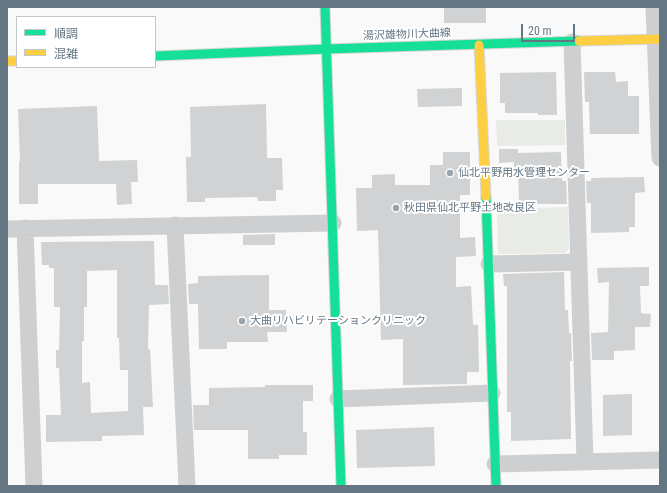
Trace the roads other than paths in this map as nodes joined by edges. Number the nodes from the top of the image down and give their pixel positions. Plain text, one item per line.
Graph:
1 (325, 7) edge
2 (654, 7) edge
3 (658, 39) edge
4 (572, 42) junction
5 (479, 45) junction
6 (326, 49) junction
7 (156, 56) edge
8 (660, 158) edge
9 (333, 223) junction
10 (175, 225) junction
11 (25, 228) junction
12 (7, 229) edge
13 (579, 262) junction
14 (489, 264) junction
15 (492, 393) junction
16 (338, 399) junction
17 (660, 460) edge
18 (585, 461) junction
19 (495, 464) junction
20 (34, 486) edge
21 (187, 486) edge
22 (341, 486) edge
23 (496, 486) edge

1 - 6 street
2 - 3 street
3 - 4 street, 湯沢雄物川大曲線
3 - 8 street
4 - 5 street, 湯沢雄物川大曲線
4 - 13 street
5 - 6 street, 湯沢雄物川大曲線
5 - 14 street
6 - 7 street, 湯沢雄物川大曲線
6 - 9 street
9 - 10 street
9 - 16 street
10 - 11 street
10 - 21 street
11 - 12 street
11 - 20 street
13 - 14 street
13 - 18 street
14 - 15 street
15 - 16 street
15 - 19 street
16 - 22 street
17 - 18 street
18 - 19 street
19 - 23 street

